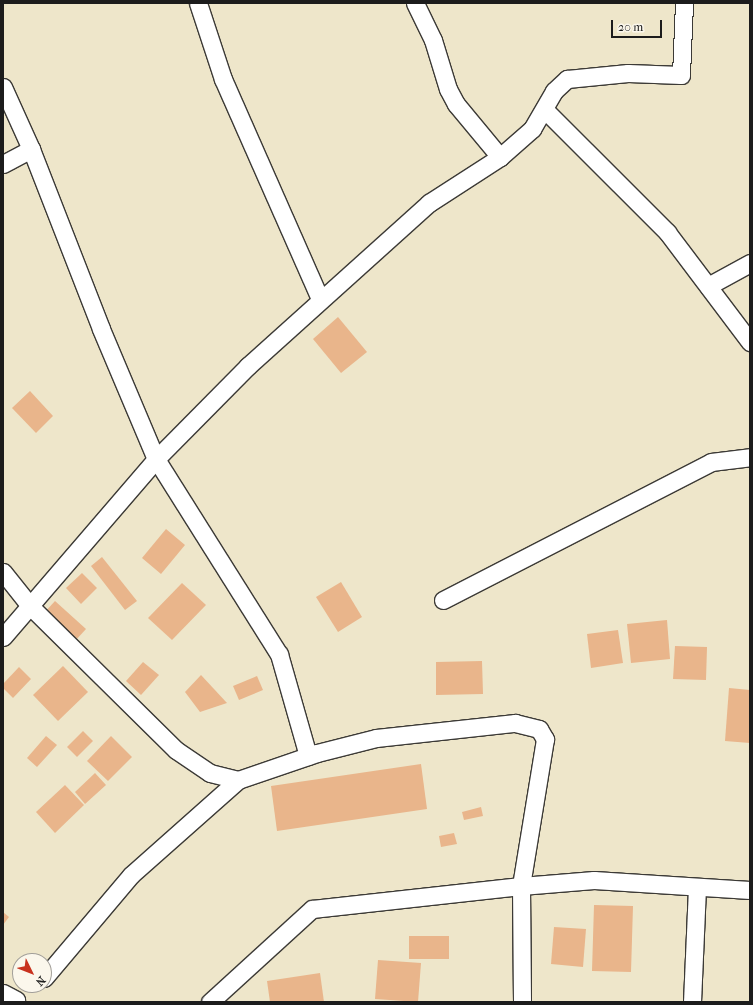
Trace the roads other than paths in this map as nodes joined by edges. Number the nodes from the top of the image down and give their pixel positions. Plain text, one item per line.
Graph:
1 (198, 3) edge
2 (416, 3) edge
3 (684, 3) edge
4 (3, 87) edge
5 (545, 110) junction
6 (31, 149) junction
7 (500, 157) junction
8 (3, 164) edge
9 (750, 263) edge
10 (708, 286) junction
11 (320, 299) junction
12 (750, 342) edge
13 (750, 457) edge
14 (156, 459) junction
15 (3, 572) edge
16 (443, 600) dead end
17 (30, 606) junction
18 (3, 637) edge
19 (308, 756) junction
20 (238, 780) junction
21 (521, 886) junction
22 (697, 888) junction
23 (750, 890) edge
24 (52, 968) edge
25 (210, 1002) edge
26 (522, 1002) edge
27 (692, 1002) edge

1 - 11 street
2 - 7 street
3 - 5 street
4 - 6 street
5 - 7 street
5 - 10 street
6 - 8 street
6 - 14 street
7 - 11 street
9 - 10 street
10 - 12 street
11 - 14 street
13 - 16 street
14 - 17 street
14 - 19 street
15 - 17 street
17 - 18 street
17 - 20 street
19 - 20 street
19 - 21 street
20 - 24 street
21 - 22 street
21 - 25 street
21 - 26 street
22 - 23 street
22 - 27 street

